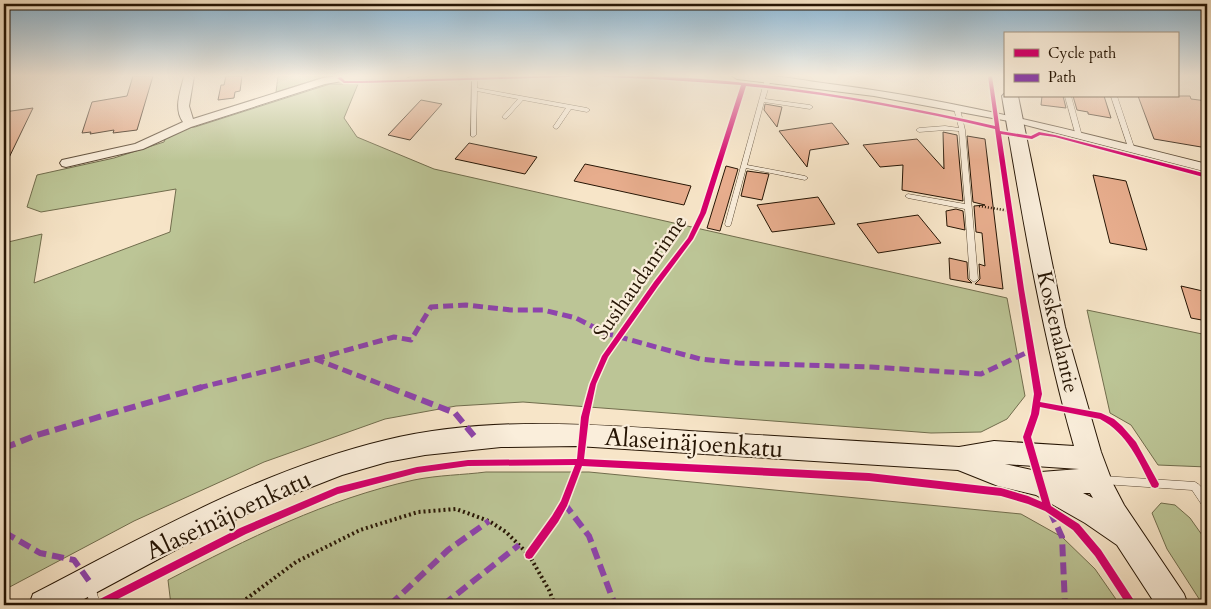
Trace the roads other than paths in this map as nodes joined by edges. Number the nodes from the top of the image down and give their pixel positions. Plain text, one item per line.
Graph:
1 (184, 104) edge
2 (250, 104) edge
3 (474, 104) edge
4 (516, 104) edge
5 (555, 104) edge
6 (761, 104) edge
7 (789, 104) edge
8 (933, 104) edge
9 (1011, 104) edge
10 (1070, 104) edge
11 (1117, 104) edge
12 (569, 107) junction
13 (810, 108) dead end
14 (957, 109) junction
15 (587, 110) dead end
16 (505, 117) dead end
17 (1014, 119) junction
18 (188, 122) junction
19 (556, 127) dead end
20 (919, 130) dead end
21 (962, 130) junction
22 (473, 135) dead end
23 (1079, 136) junction
24 (1132, 150) junction
25 (66, 163) dead end
26 (744, 166) junction
27 (1207, 168) edge
28 (805, 178) dead end
29 (908, 196) dead end
30 (968, 205) junction
31 (728, 224) dead end
32 (974, 279) dead end
33 (959, 459) junction
34 (1095, 470) junction
35 (1041, 484) junction
36 (1207, 505) edge
37 (1128, 538) junction
38 (92, 593) edge
39 (44, 605) edge
40 (1173, 605) edge

1 - 18 street
2 - 18 street
3 - 22 lane
4 - 16 lane
5 - 12 lane
6 - 26 lane
7 - 13 lane
8 - 14 street
9 - 17 street, Koskenalantie
10 - 23 lane
11 - 24 lane
12 - 15 lane
12 - 19 lane
14 - 17 street
14 - 21 lane
17 - 23 street
17 - 34 street, Koskenalantie
18 - 25 street
20 - 21 lane
21 - 30 lane
23 - 24 street
24 - 27 street
26 - 28 lane
26 - 31 lane
29 - 30 lane
30 - 32 lane
33 - 34 street, Alaseinäjoenkatu
33 - 35 street, Alaseinäjoenkatu
33 - 38 street, Alaseinäjoenkatu
34 - 35 street, Alaseinäjoenkatu
34 - 36 lane
34 - 37 street, Koskenalantie
35 - 37 street, Alaseinäjoenkatu
37 - 40 street, Koskenalantie
38 - 39 street, Alaseinäjoenkatu

